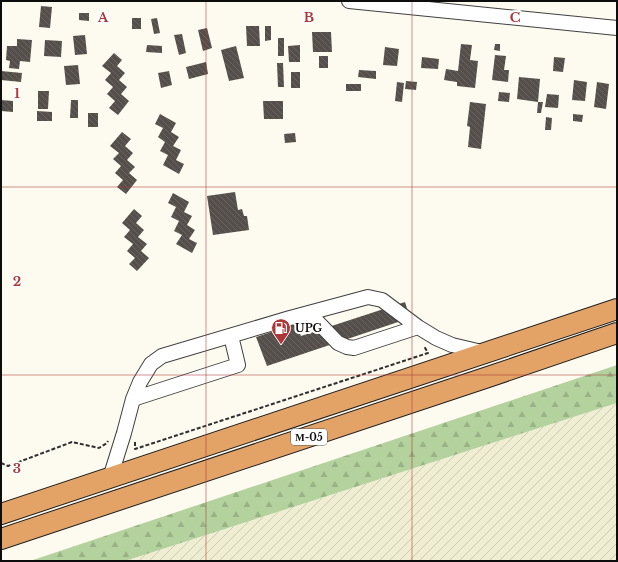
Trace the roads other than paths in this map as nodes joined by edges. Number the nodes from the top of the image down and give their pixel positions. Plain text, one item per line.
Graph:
1 (349, 1) edge
2 (617, 28) edge
3 (617, 309) edge
4 (309, 313) junction
5 (418, 327) junction
6 (617, 333) edge
7 (231, 336) junction
8 (486, 353) junction
9 (133, 399) junction
10 (110, 478) junction
11 (1, 514) edge
12 (1, 539) edge

1 - 2 street
3 - 8 highway, М-05
4 - 5 street
4 - 5 street
4 - 7 street
5 - 8 street
6 - 12 highway, М-05
7 - 9 street
7 - 9 street
8 - 10 highway, М-05
9 - 10 street
10 - 11 highway, М-05

